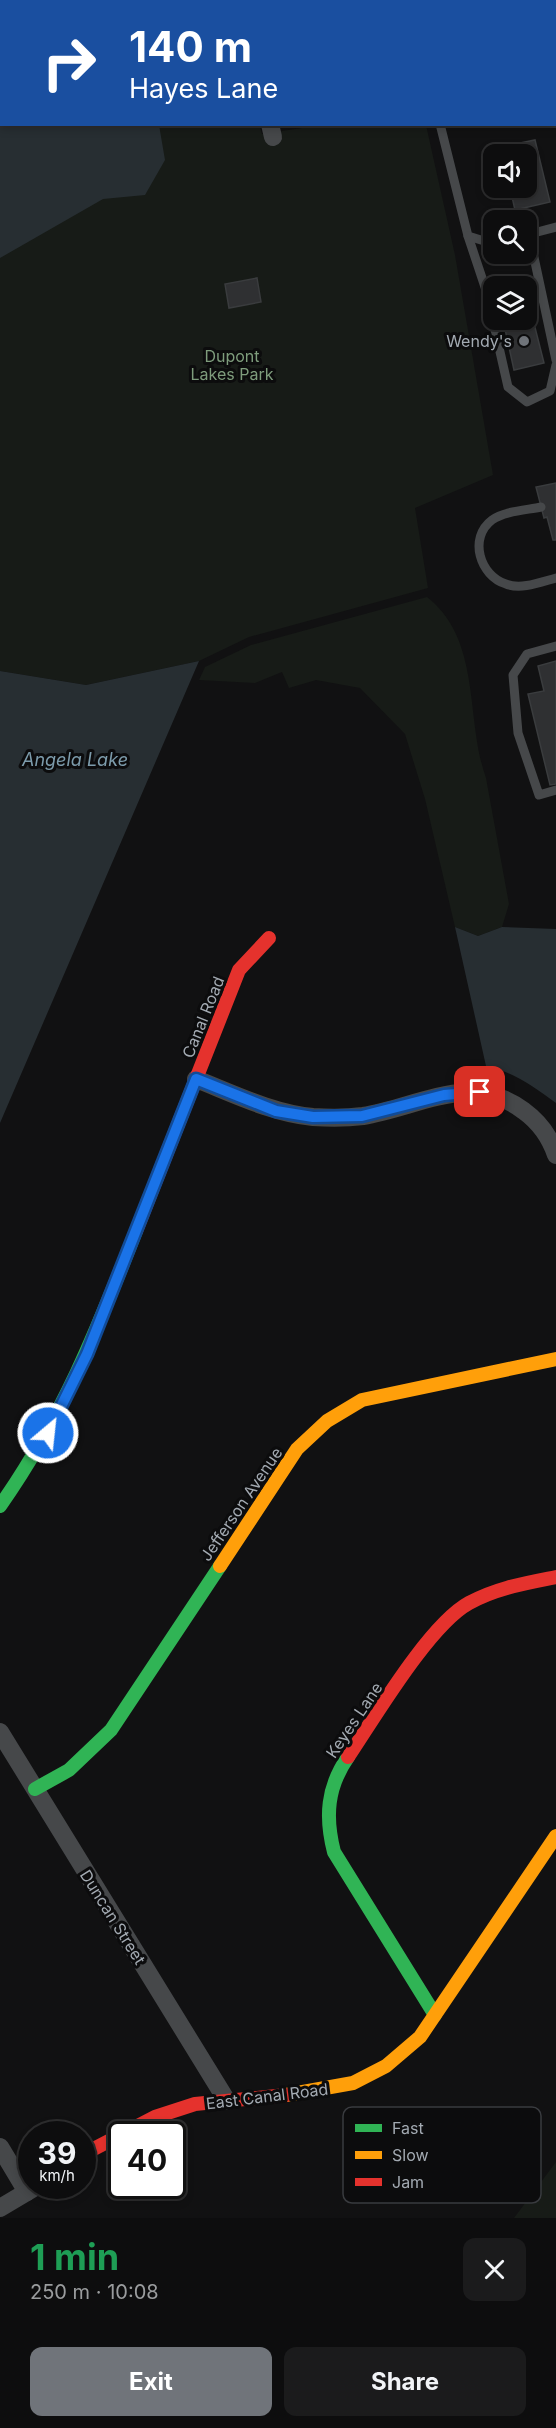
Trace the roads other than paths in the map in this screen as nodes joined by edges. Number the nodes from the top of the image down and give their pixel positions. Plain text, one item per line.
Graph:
1 (440, 126) edge
2 (556, 227) edge
3 (537, 232) edge
4 (468, 236) junction
5 (483, 241) edge
6 (534, 264) edge
7 (556, 360) edge
8 (556, 365) edge
9 (541, 507) dead end
10 (556, 578) edge
11 (556, 646) edge
12 (556, 790) edge
13 (269, 938) dead end
14 (196, 1079) junction
15 (556, 1155) edge
16 (556, 1359) edge
17 (0, 1506) edge
18 (556, 1576) edge
19 (0, 1732) edge
20 (35, 1789) junction
21 (556, 1836) edge
22 (435, 2014) junction
23 (226, 2101) junction
24 (0, 2147) edge
25 (96, 2148) edge
26 (18, 2171) edge
27 (18, 2197) edge
28 (0, 2208) edge

1 - 4 lane
2 - 3 lane
4 - 5 lane
4 - 8 lane
6 - 7 lane
9 - 10 lane
11 - 12 lane
13 - 14 street, Canal Road
14 - 15 street
14 - 17 street, Canal Road
16 - 20 street, Jefferson Avenue
18 - 22 street, Keyes Lane
19 - 20 street, Duncan Street
20 - 23 street, Duncan Street
21 - 22 street, East Canal Road
22 - 23 street, East Canal Road
23 - 25 street, East Canal Road
24 - 26 street
27 - 28 street

